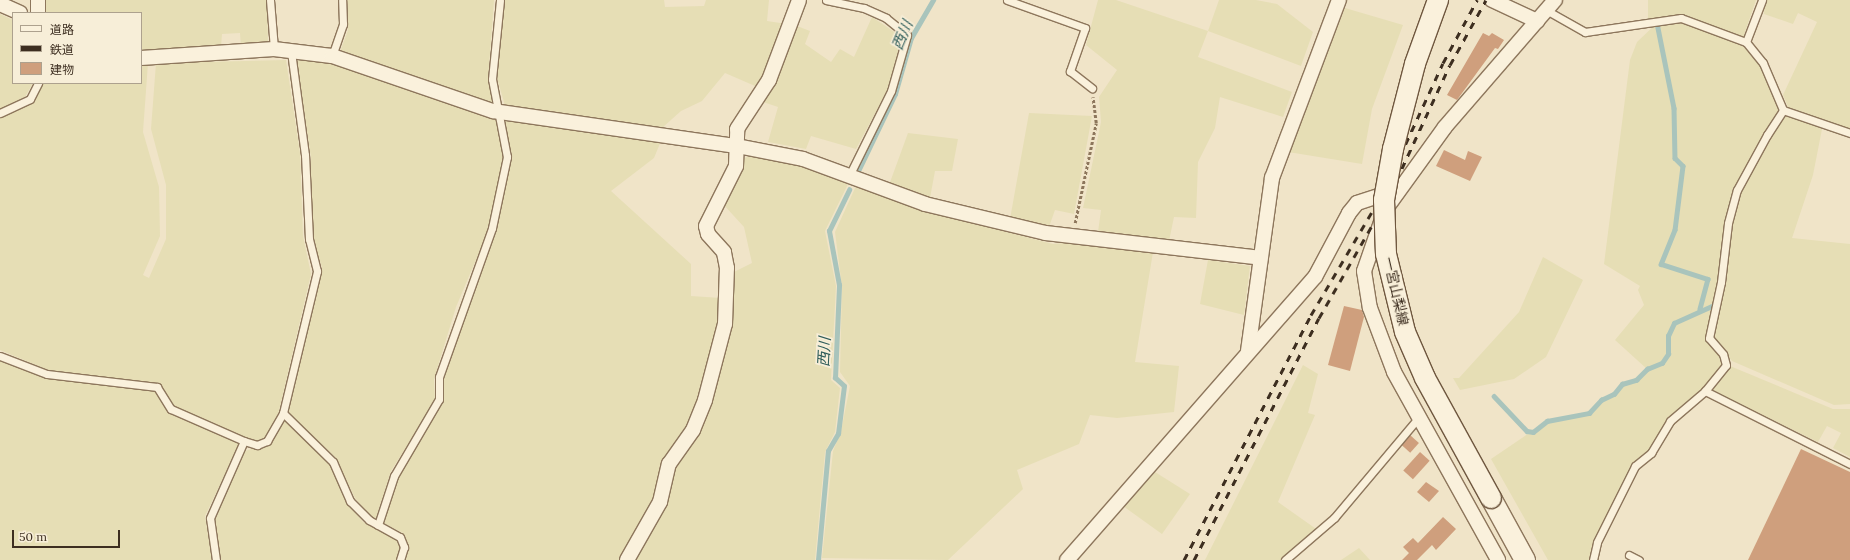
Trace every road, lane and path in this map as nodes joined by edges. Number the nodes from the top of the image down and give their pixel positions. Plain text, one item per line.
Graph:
1 (38, 0) edge
2 (270, 0) edge
3 (342, 0) edge
4 (500, 0) edge
5 (799, 0) edge
6 (826, 0) edge
7 (1007, 0) edge
8 (1339, 0) edge
9 (1438, 0) edge
10 (1492, 0) edge
11 (1762, 0) edge
12 (0, 4) edge
13 (1551, 5) edge
14 (18, 12) edge
15 (38, 12) edge
16 (1537, 21) junction
17 (1746, 42) junction
18 (274, 49) junction
19 (291, 52) junction
20 (332, 56) junction
21 (142, 58) edge
22 (38, 84) edge
23 (1092, 88) joint
24 (1783, 110) junction
25 (501, 112) junction
26 (0, 113) edge
27 (1850, 133) edge
28 (737, 146) junction
29 (849, 176) junction
30 (1386, 210) junction
31 (1073, 236) junction
32 (1260, 258) junction
33 (1248, 351) junction
34 (0, 356) edge
35 (1705, 391) junction
36 (283, 413) junction
37 (1419, 417) junction
38 (244, 442) junction
39 (1850, 464) edge
40 (378, 525) junction
41 (1629, 555) dead end
42 (216, 560) edge
43 (400, 560) edge
44 (628, 560) edge
45 (1067, 560) edge
46 (1285, 560) edge
47 (1498, 560) edge
48 (1525, 560) edge
49 (1593, 560) edge
50 (1639, 560) edge

1 - 15 street
2 - 18 lane
3 - 20 lane
4 - 25 lane
5 - 28 street
6 - 29 lane
7 - 23 lane
8 - 32 street
9 - 48 main road, 一宮山梨線, bridge
10 - 16 street
11 - 17 lane
12 - 14 street
13 - 16 street
13 - 17 lane
16 - 30 street
17 - 24 lane
18 - 19 street
18 - 21 street
19 - 20 street
19 - 36 lane
20 - 25 street
22 - 26 lane
23 - 31 path
24 - 27 lane
24 - 35 lane
25 - 28 street
25 - 40 lane
28 - 29 street
28 - 44 street
29 - 31 street
30 - 33 street
30 - 37 street
31 - 32 street
32 - 33 street
33 - 45 street
34 - 38 lane
35 - 39 lane
35 - 49 lane
36 - 38 lane
36 - 40 lane
37 - 46 lane
37 - 47 street
38 - 42 lane
40 - 43 lane
41 - 50 lane

